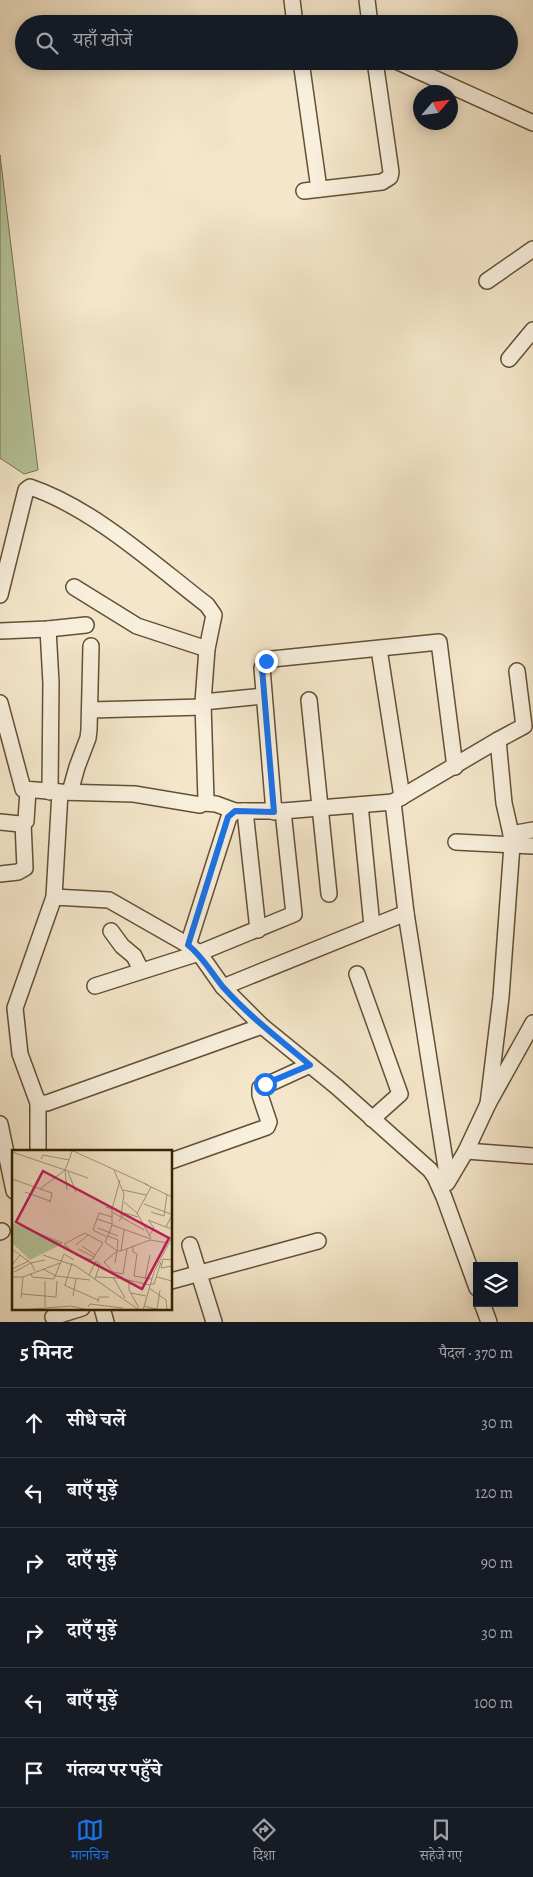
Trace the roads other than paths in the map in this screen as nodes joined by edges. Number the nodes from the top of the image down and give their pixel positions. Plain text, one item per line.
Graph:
1 (292, 0) edge
2 (367, 0) edge
3 (294, 15) edge
4 (369, 15) edge
5 (302, 70) edge
6 (376, 70) edge
7 (416, 70) edge
8 (533, 123) edge
9 (533, 248) edge
10 (486, 281) dead end
11 (533, 330) edge
12 (509, 359) dead end
13 (74, 587) dead end
14 (0, 595) edge
15 (86, 625) dead end
16 (48, 630) junction
17 (0, 632) edge
18 (91, 646) dead end
19 (207, 649) junction
20 (379, 649) junction
21 (517, 671) dead end
22 (264, 696) junction
23 (309, 700) dead end
24 (0, 703) edge
25 (203, 704) junction
26 (90, 710) junction
27 (529, 725) edge
28 (498, 740) junction
29 (455, 766) junction
30 (28, 790) junction
31 (60, 792) junction
32 (398, 799) junction
33 (204, 803) junction
34 (360, 805) junction
35 (321, 808) junction
36 (240, 811) junction
37 (278, 812) junction
38 (0, 822) edge
39 (24, 824) junction
40 (533, 830) edge
41 (512, 839) junction
42 (456, 842) dead end
43 (533, 846) edge
44 (0, 874) edge
45 (329, 894) dead end
46 (54, 897) junction
47 (406, 913) junction
48 (372, 926) junction
49 (258, 930) junction
50 (111, 931) dead end
51 (194, 949) junction
52 (141, 970) junction
53 (357, 974) dead end
54 (95, 986) dead end
55 (224, 987) junction
56 (262, 1026) junction
57 (531, 1031) edge
58 (310, 1065) junction
59 (38, 1103) junction
60 (488, 1104) junction
61 (372, 1119) junction
62 (0, 1124) edge
63 (38, 1150) edge
64 (466, 1151) junction
65 (533, 1156) edge
66 (172, 1161) edge
67 (9, 1179) edge
68 (445, 1186) junction
69 (318, 1242) dead end
70 (190, 1245) dead end
71 (199, 1273) junction
72 (473, 1275) edge
73 (172, 1281) edge
74 (483, 1307) edge
75 (75, 1310) edge
76 (53, 1316) edge
77 (214, 1322) edge
78 (489, 1322) edge

1 - 3 street
2 - 4 street
5 - 6 street
7 - 8 street
9 - 10 street
11 - 12 street
13 - 19 street
14 - 19 street
15 - 16 street
16 - 17 street
16 - 31 street
18 - 26 street
19 - 25 street
20 - 22 street
20 - 29 street
20 - 32 street
21 - 27 street
22 - 25 street
22 - 37 street
23 - 35 street
24 - 30 street
25 - 26 street
25 - 33 street
26 - 31 street
27 - 28 street
28 - 29 street
28 - 41 street
29 - 32 street
30 - 31 street
30 - 39 street
31 - 33 street
31 - 46 street
32 - 34 street
32 - 47 street
33 - 36 street
34 - 35 street
34 - 48 street
35 - 37 street
35 - 45 street
36 - 37 street
36 - 49 street
36 - 51 street
37 - 49 street
38 - 39 street
39 - 44 street
40 - 41 street
41 - 42 street
41 - 43 street
41 - 60 street
46 - 51 street
46 - 59 street
47 - 48 street
47 - 68 street
48 - 55 street
49 - 51 street
50 - 52 street
51 - 52 street
51 - 55 street
52 - 54 street
53 - 61 street
55 - 56 street
56 - 58 street
56 - 59 street
57 - 60 street
58 - 61 street
58 - 66 street
59 - 63 street
60 - 64 street
61 - 68 street
62 - 67 street
64 - 65 street
64 - 68 street
68 - 72 street
69 - 71 street
70 - 71 street
71 - 73 street
71 - 77 street
74 - 78 street
75 - 76 street

